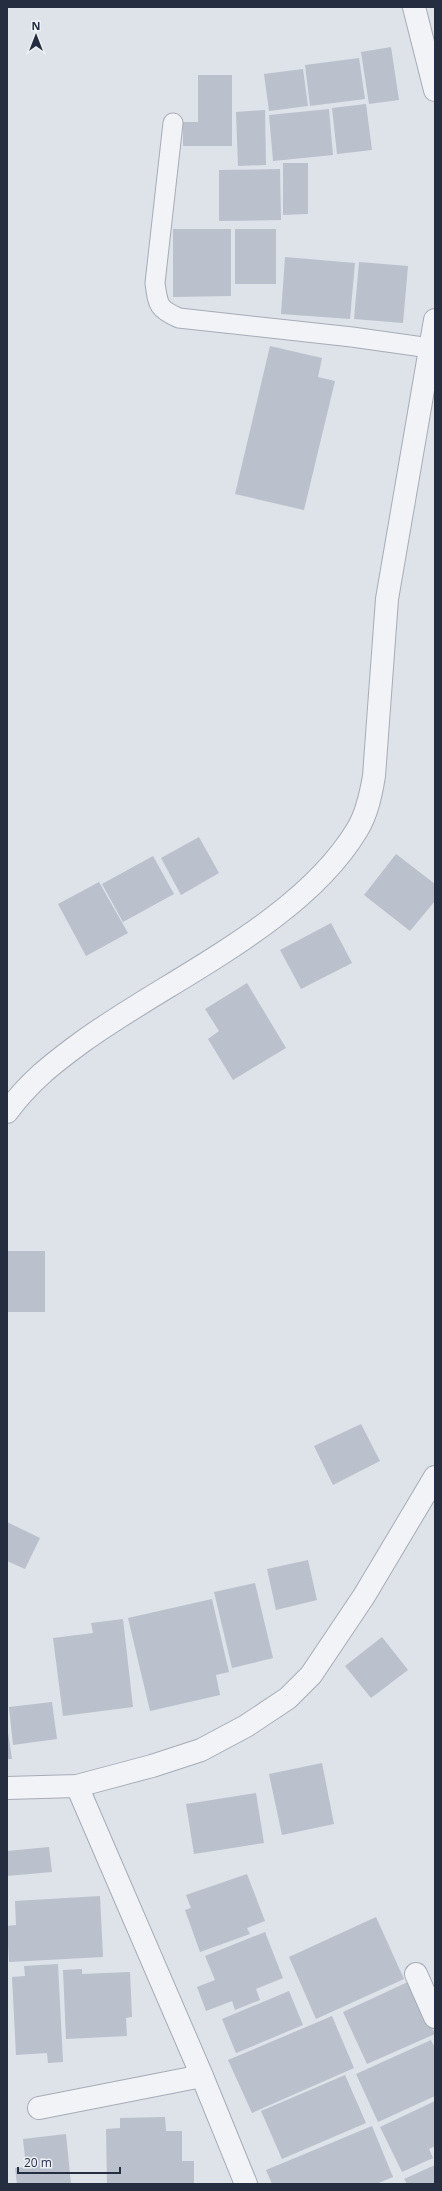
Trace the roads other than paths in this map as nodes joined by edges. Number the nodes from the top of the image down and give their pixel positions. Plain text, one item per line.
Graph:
1 (414, 7) edge
2 (435, 90) edge
3 (173, 123) dead end
4 (435, 320) edge
5 (430, 348) junction
6 (7, 1112) edge
7 (435, 1477) edge
8 (77, 1786) junction
9 (7, 1788) edge
10 (416, 1974) dead end
11 (435, 2017) edge
12 (202, 2076) junction
13 (39, 2108) dead end
14 (246, 2184) edge

1 - 2 street
3 - 5 lane
4 - 5 street
5 - 6 street
7 - 8 street
8 - 9 street
8 - 12 street
10 - 11 street
12 - 13 street
12 - 14 street

